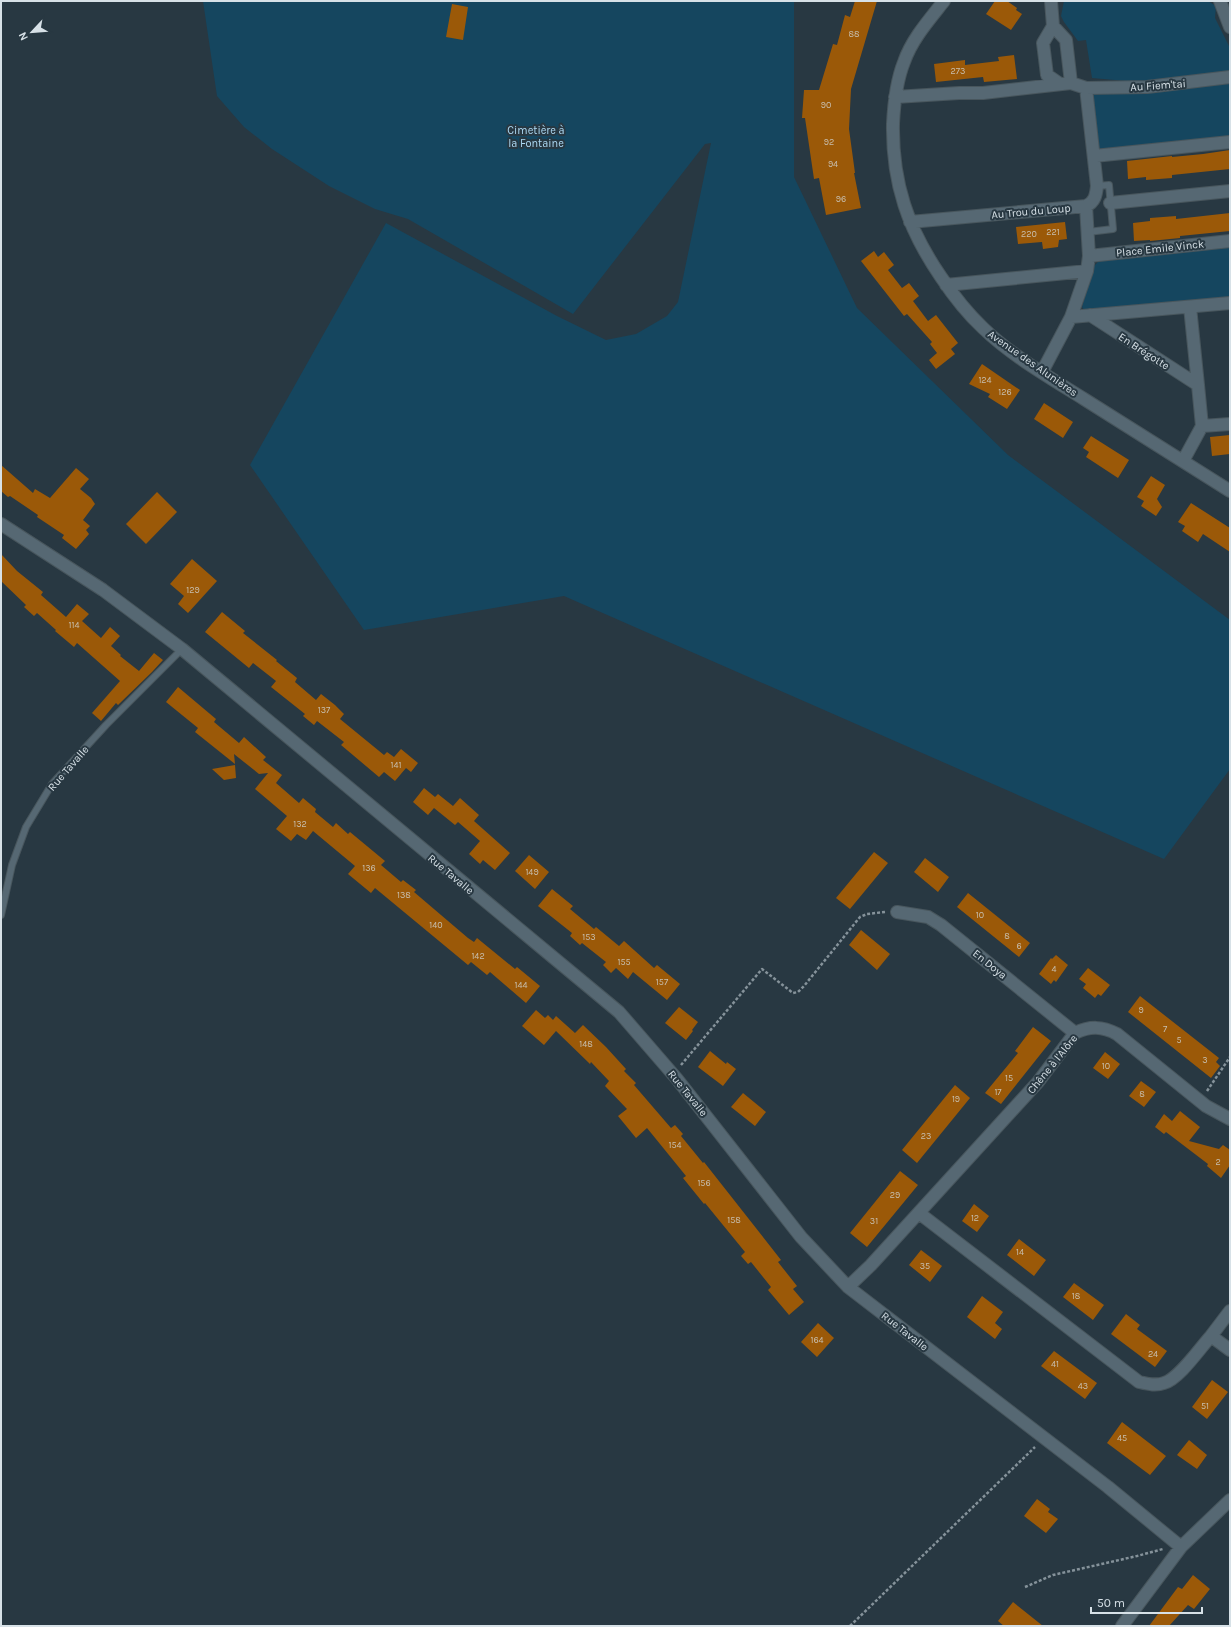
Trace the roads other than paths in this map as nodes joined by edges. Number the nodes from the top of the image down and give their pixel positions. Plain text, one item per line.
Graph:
1 (944, 1) edge
2 (1051, 1) edge
3 (1220, 1) edge
4 (1053, 26) junction
5 (1230, 27) edge
6 (1230, 77) edge
7 (1066, 84) junction
8 (1086, 88) junction
9 (895, 97) junction
10 (1230, 142) edge
11 (1094, 156) junction
12 (1097, 186) junction
13 (1230, 191) edge
14 (1110, 203) junction
15 (1086, 206) junction
16 (910, 222) junction
17 (1088, 232) junction
18 (1230, 241) edge
19 (1090, 256) junction
20 (1087, 271) junction
21 (946, 285) junction
22 (1230, 303) edge
23 (1190, 307) junction
24 (1090, 315) junction
25 (1071, 317) junction
26 (1042, 372) junction
27 (1198, 385) junction
28 (1230, 424) edge
29 (1202, 426) junction
30 (1183, 461) junction
31 (1230, 491) edge
32 (1, 524) edge
33 (182, 649) junction
34 (898, 912) road end
35 (1, 915) edge
36 (1075, 1033) junction
37 (1230, 1119) edge
38 (919, 1213) junction
39 (848, 1287) junction
40 (1230, 1311) edge
41 (1211, 1336) junction
42 (1230, 1350) edge
43 (1230, 1500) edge
44 (1180, 1546) junction
45 (1122, 1626) edge

1 - 9 street, Avenue des Alunières
2 - 4 street
3 - 5 street
4 - 7 street
4 - 7 street
6 - 8 street, Au Fiem'tai
7 - 8 street
7 - 9 street
8 - 11 street
9 - 16 street, Avenue des Alunières
10 - 11 street
11 - 12 street
12 - 14 lane
12 - 15 street
13 - 14 street
14 - 17 lane
15 - 16 street, Au Trou du Loup
15 - 17 street, Au Trou du Loup
16 - 21 street, Avenue des Alunières
17 - 19 street, Au Trou du Loup
18 - 19 street, Place Emile Vinck
19 - 20 street, Au Trou du Loup
20 - 21 street
20 - 25 street, Au Trou du Loup
21 - 26 street, Avenue des Alunières
22 - 23 street
23 - 24 street
23 - 27 street
24 - 25 street
24 - 27 street, En Brégotte
25 - 26 street, Au Trou du Loup
26 - 30 street, Avenue des Alunières
27 - 29 street
28 - 29 street
29 - 30 street
30 - 31 street, Avenue des Alunières
32 - 33 street, Rue Tavalle
33 - 35 lane, Rue Tavalle
33 - 39 street, Rue Tavalle
34 - 36 street, En Doya
36 - 37 street, Chêne à l'Alôre
36 - 38 street, Chêne à l'Alôre
38 - 39 street, Chêne à l'Alôre
38 - 41 street
39 - 44 street, Rue Tavalle
40 - 41 street
41 - 42 street
43 - 44 street
44 - 45 street

